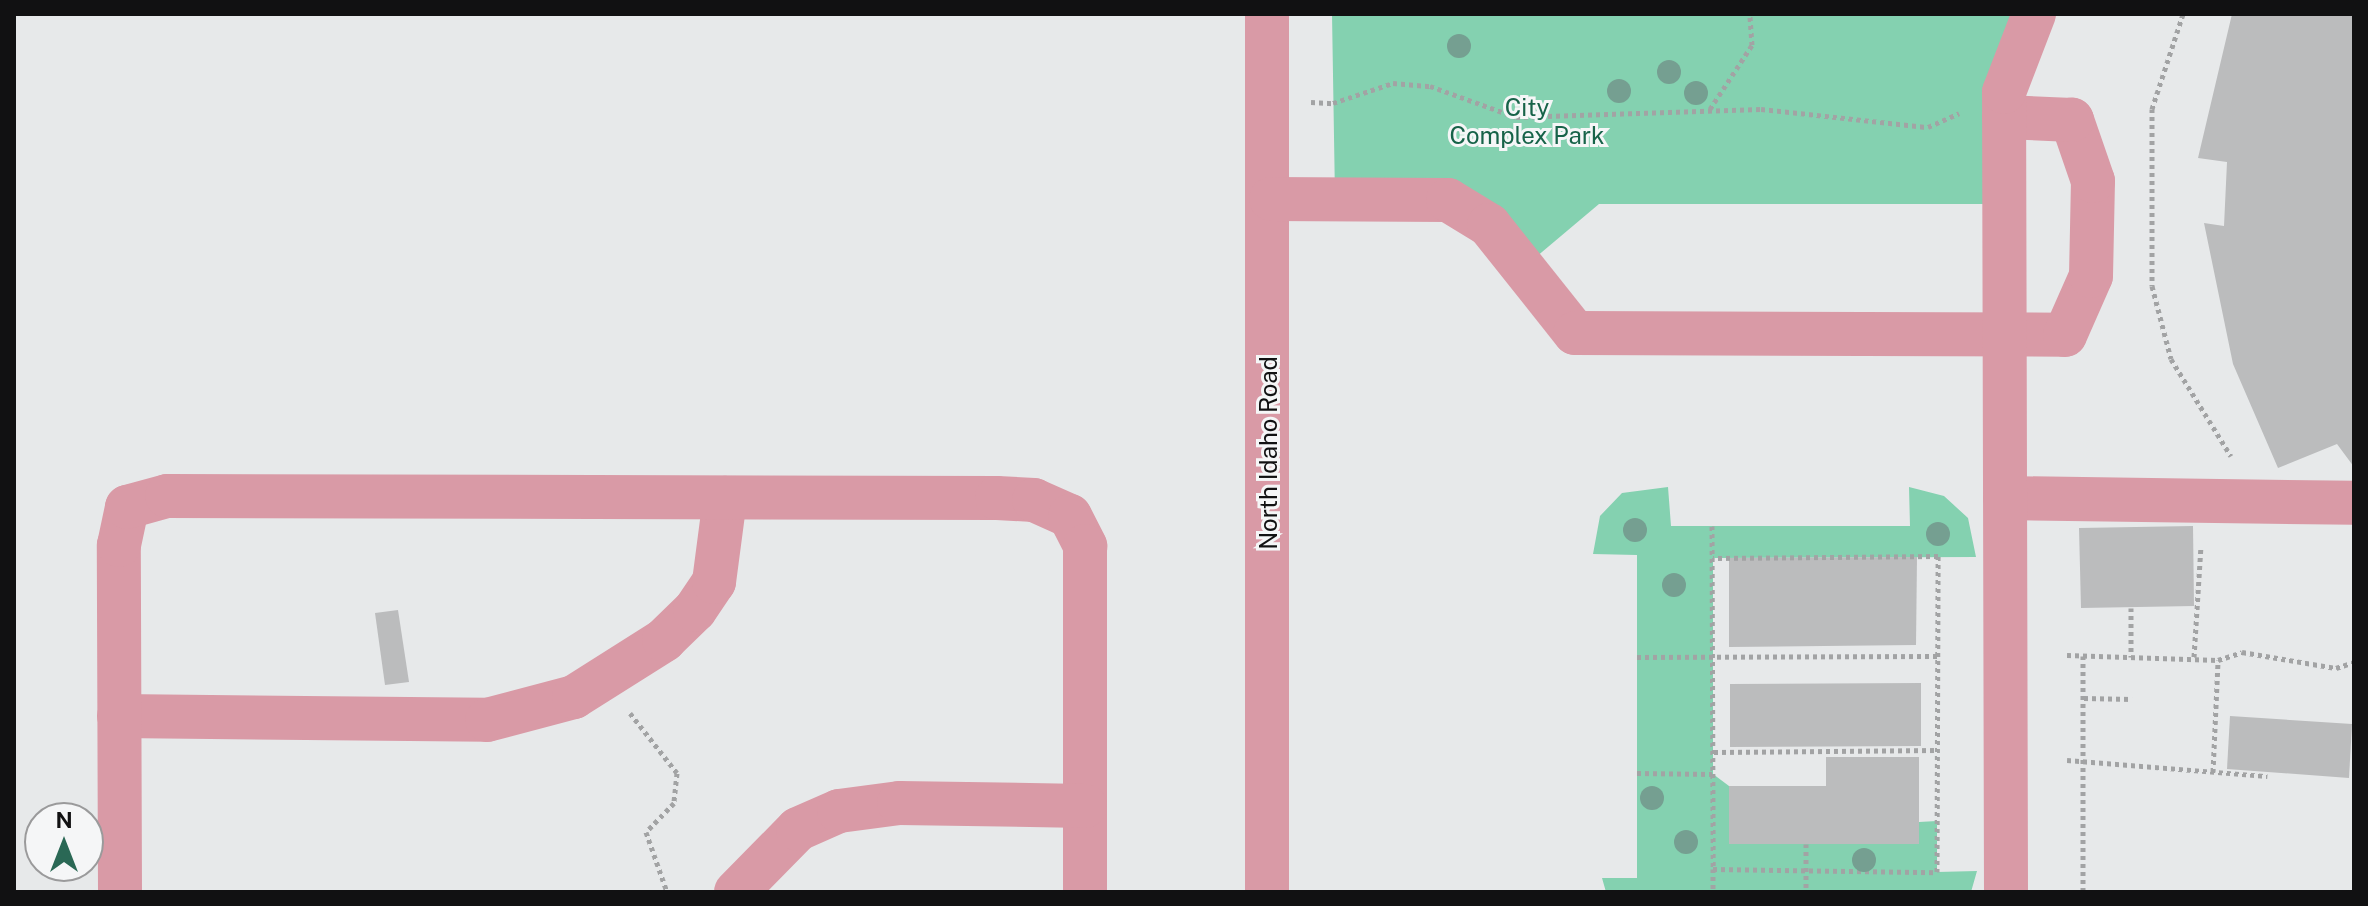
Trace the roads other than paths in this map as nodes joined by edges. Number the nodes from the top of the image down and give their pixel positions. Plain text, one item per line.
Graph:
1 (1267, 14) edge
2 (2034, 14) edge
3 (2004, 104) junction
4 (1271, 199) junction
5 (2005, 335) junction
6 (725, 498) junction
7 (2005, 498) junction
8 (2354, 503) edge
9 (119, 716) junction
10 (1085, 806) junction
11 (120, 892) edge
12 (736, 892) edge
13 (1085, 892) edge
14 (1267, 892) edge
15 (2006, 892) edge

1 - 4 street, North Idaho Road
2 - 3 street
3 - 5 street
3 - 5 street
4 - 5 street
4 - 14 street, North Idaho Road
5 - 7 street
6 - 9 street
6 - 9 street
6 - 10 street
7 - 8 street
7 - 15 street
9 - 11 street
10 - 12 street
10 - 13 street

